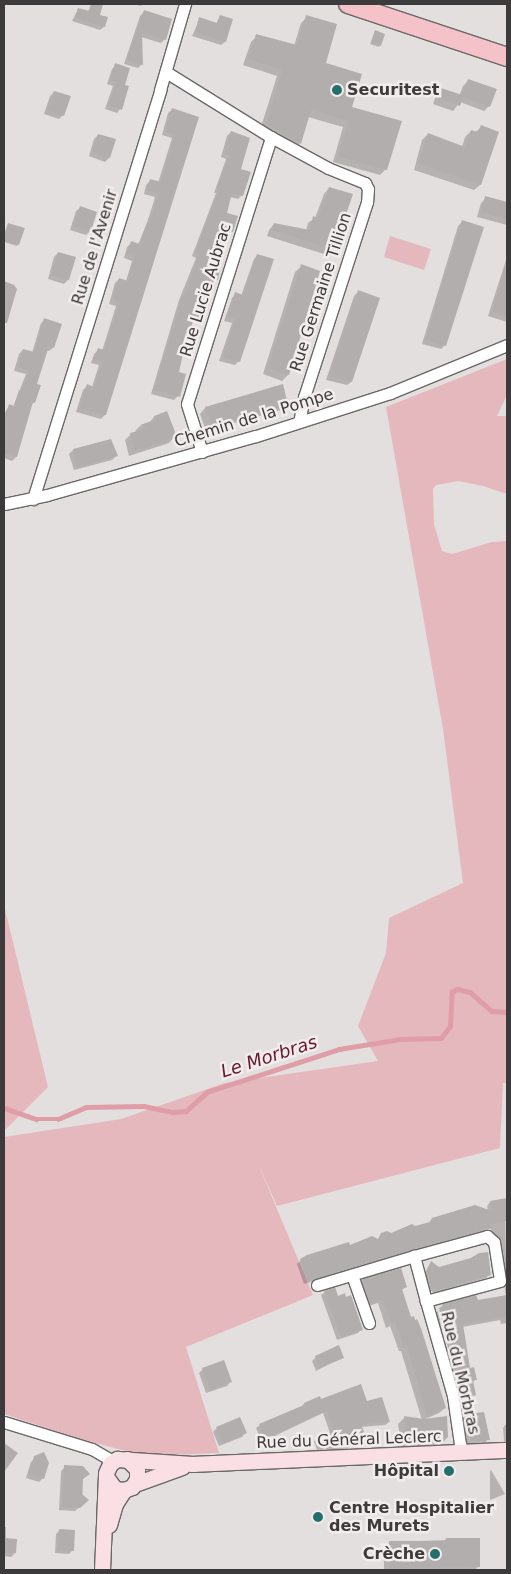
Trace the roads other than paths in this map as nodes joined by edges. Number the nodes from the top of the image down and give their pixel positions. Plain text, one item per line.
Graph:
1 (185, 4) edge
2 (348, 4) edge
3 (507, 57) edge
4 (166, 72) junction
5 (271, 137) junction
6 (507, 345) edge
7 (299, 422) junction
8 (202, 452) junction
9 (33, 498) junction
10 (4, 504) edge
11 (414, 1256) junction
12 (352, 1275) junction
13 (318, 1286) dead end
14 (426, 1301) junction
15 (369, 1323) dead end
16 (4, 1422) edge
17 (507, 1450) edge
18 (464, 1453) junction
19 (120, 1460) junction
20 (193, 1464) junction
21 (107, 1478) junction
22 (130, 1487) junction
23 (103, 1551) junction
24 (102, 1570) edge

1 - 4 street, Rue de l'Avenir
2 - 3 main road
4 - 5 street
4 - 9 street, Rue de l'Avenir
5 - 7 street, Rue Germaine Tillion
5 - 8 street, Rue Lucie Aubrac
6 - 7 street, Chemin de la Pompe
7 - 8 street, Chemin de la Pompe
8 - 9 street, Chemin de la Pompe
9 - 10 street, Chemin de la Pompe
11 - 12 street, Rue du Morbras
11 - 14 street, Rue du Morbras
11 - 14 street, Rue du Morbras
12 - 13 street, Rue du Morbras
12 - 15 street
14 - 18 street, Rue du Morbras
16 - 19 street
17 - 18 main road, Rue du Général Leclerc
18 - 20 main road, Rue du Général Leclerc
19 - 20 main road, Rue du Général Leclerc
19 - 21 main road
19 - 22 main road
20 - 22 main road, Rue du Général Leclerc
21 - 22 main road
21 - 23 main road
22 - 23 main road
23 - 24 main road

